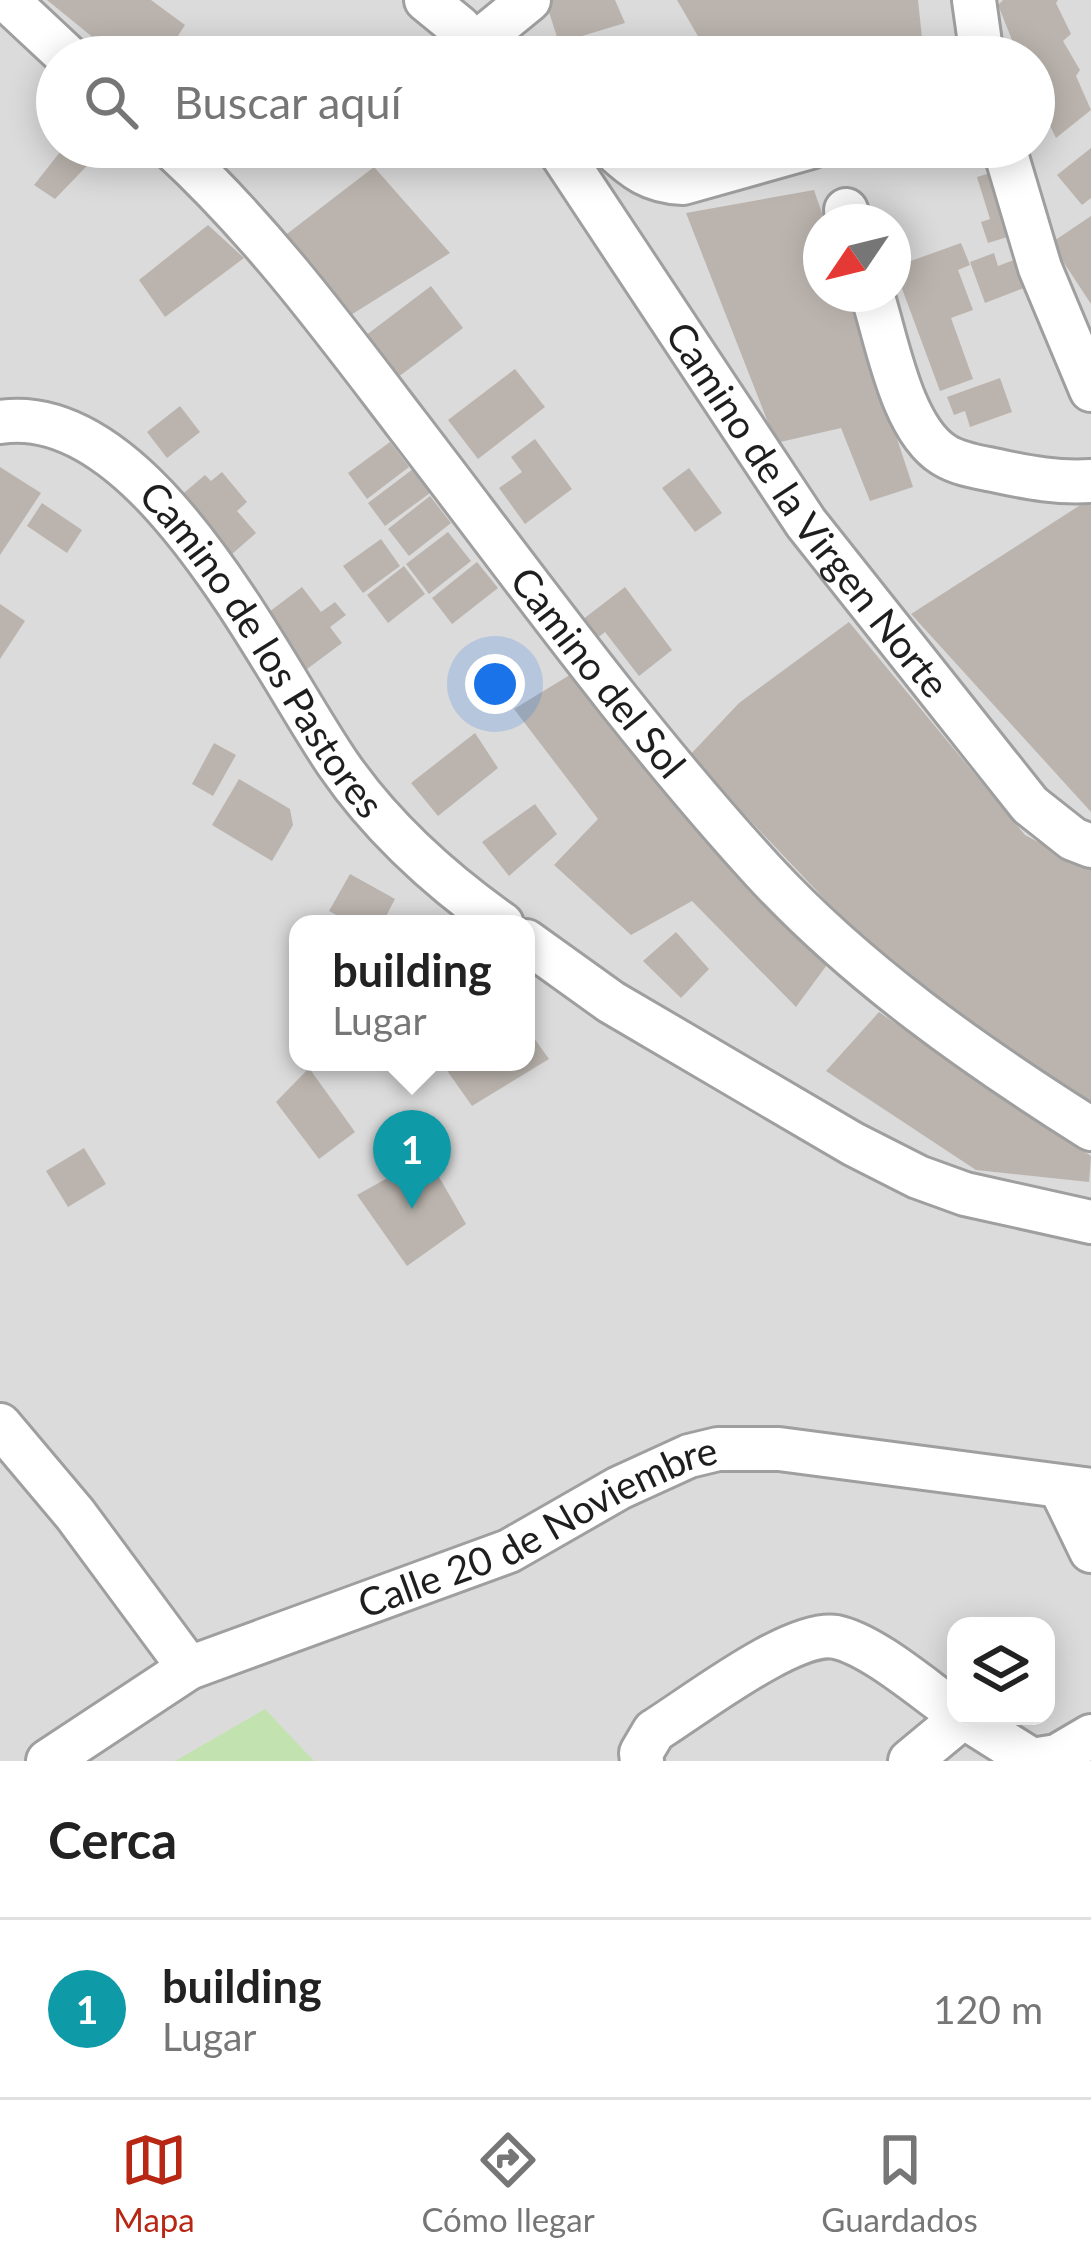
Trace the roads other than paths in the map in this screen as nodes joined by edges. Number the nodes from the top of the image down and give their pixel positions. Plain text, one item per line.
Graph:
1 (7, 0) edge
2 (426, 0) edge
3 (974, 0) edge
4 (46, 36) edge
5 (500, 36) edge
6 (979, 36) edge
7 (192, 168) edge
8 (571, 168) edge
9 (636, 168) edge
10 (736, 168) edge
11 (1010, 168) edge
12 (878, 312) edge
13 (1091, 390) edge
14 (0, 422) edge
15 (1091, 481) edge
16 (1091, 846) edge
17 (491, 915) edge
18 (535, 947) edge
19 (1091, 1129) edge
20 (1091, 1222) edge
21 (0, 1425) edge
22 (1076, 1489) edge
23 (1091, 1551) edge
24 (189, 1668) junction
25 (947, 1706) edge
26 (949, 1725) edge
27 (976, 1725) edge
28 (1091, 1736) edge
29 (47, 1761) edge
30 (642, 1761) edge
31 (910, 1761) edge

1 - 4 street
2 - 5 street
3 - 6 street
7 - 19 street, Camino del Sol
8 - 16 street, Camino de la Virgen Norte
9 - 10 street
11 - 13 street
12 - 15 street
14 - 17 street, Camino de los Pastores
18 - 20 street
21 - 24 street
22 - 23 street
22 - 24 street, Calle 20 de Noviembre
24 - 29 street, Calle 20 de Noviembre
25 - 30 street
26 - 31 street
27 - 28 street

